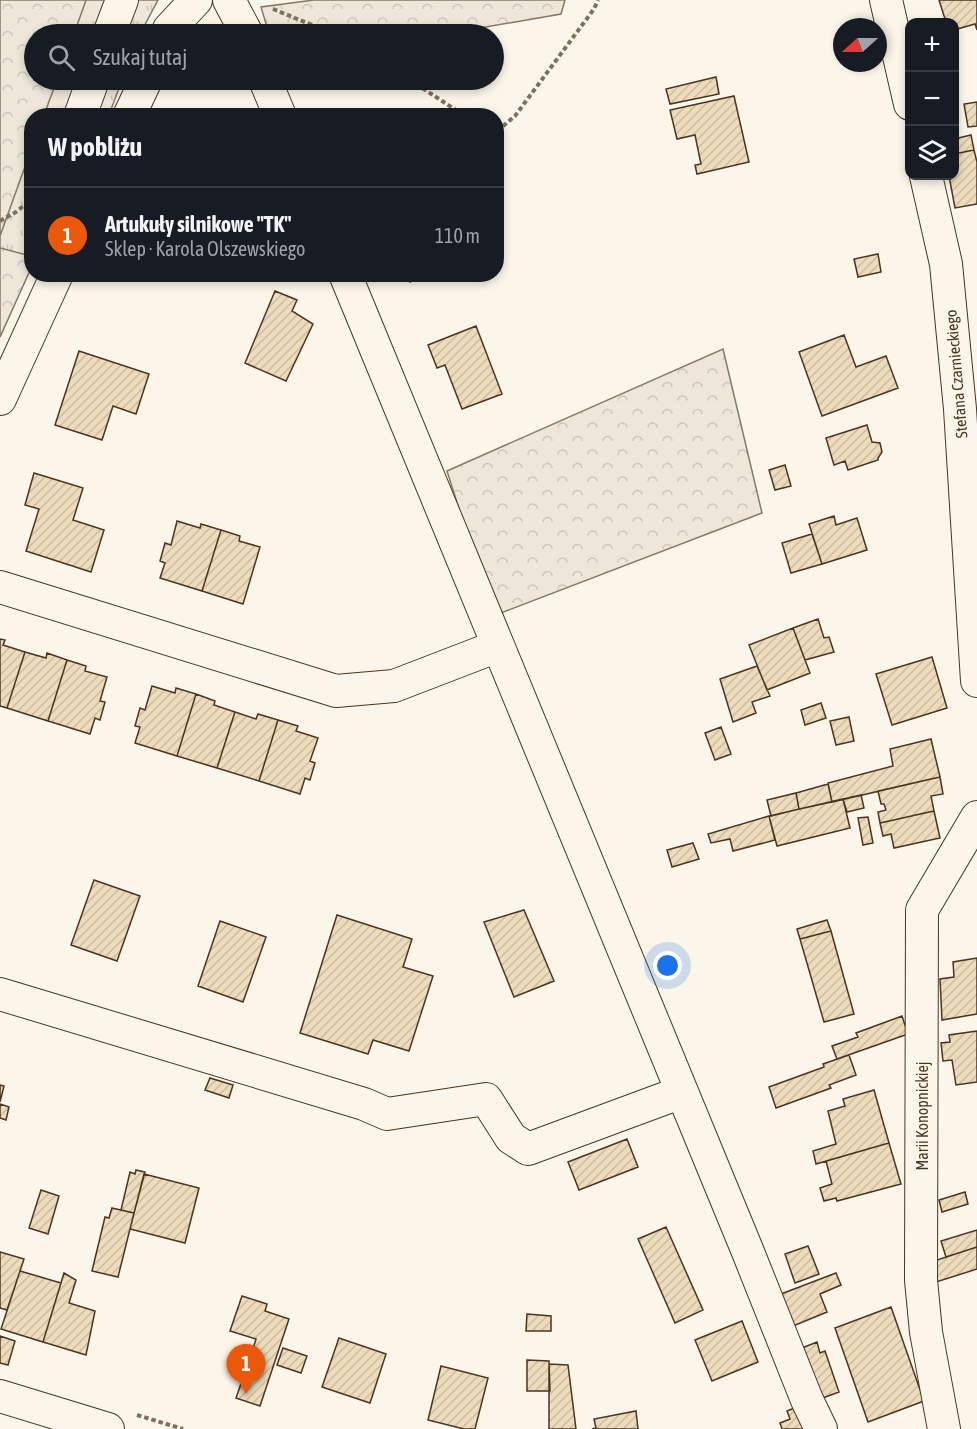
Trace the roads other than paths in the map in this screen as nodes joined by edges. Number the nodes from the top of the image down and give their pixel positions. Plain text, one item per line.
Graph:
1 (122, 0) edge
2 (196, 0) edge
3 (229, 0) edge
4 (886, 0) edge
5 (113, 24) edge
6 (174, 24) edge
7 (242, 24) edge
8 (905, 86) edge
9 (89, 90) edge
10 (141, 90) edge
11 (269, 90) edge
12 (83, 108) edge
13 (133, 108) edge
14 (277, 108) edge
15 (927, 180) edge
16 (53, 282) edge
17 (348, 282) edge
18 (0, 399) edge
19 (0, 587) edge
20 (498, 646) junction
21 (977, 681) edge
22 (977, 817) edge
23 (0, 994) edge
24 (681, 1092) junction
25 (0, 1396) edge
26 (108, 1429) edge
27 (821, 1429) edge
28 (944, 1429) edge

1 - 5 street
2 - 6 street
3 - 7 street
4 - 8 street
9 - 12 street
10 - 13 street
11 - 14 street
15 - 21 street, Stefana Czarnieckiego
16 - 18 street
17 - 20 street
19 - 20 street
20 - 24 street
22 - 28 street, Marii Konopnickiej
23 - 24 street
24 - 27 street
25 - 26 street

